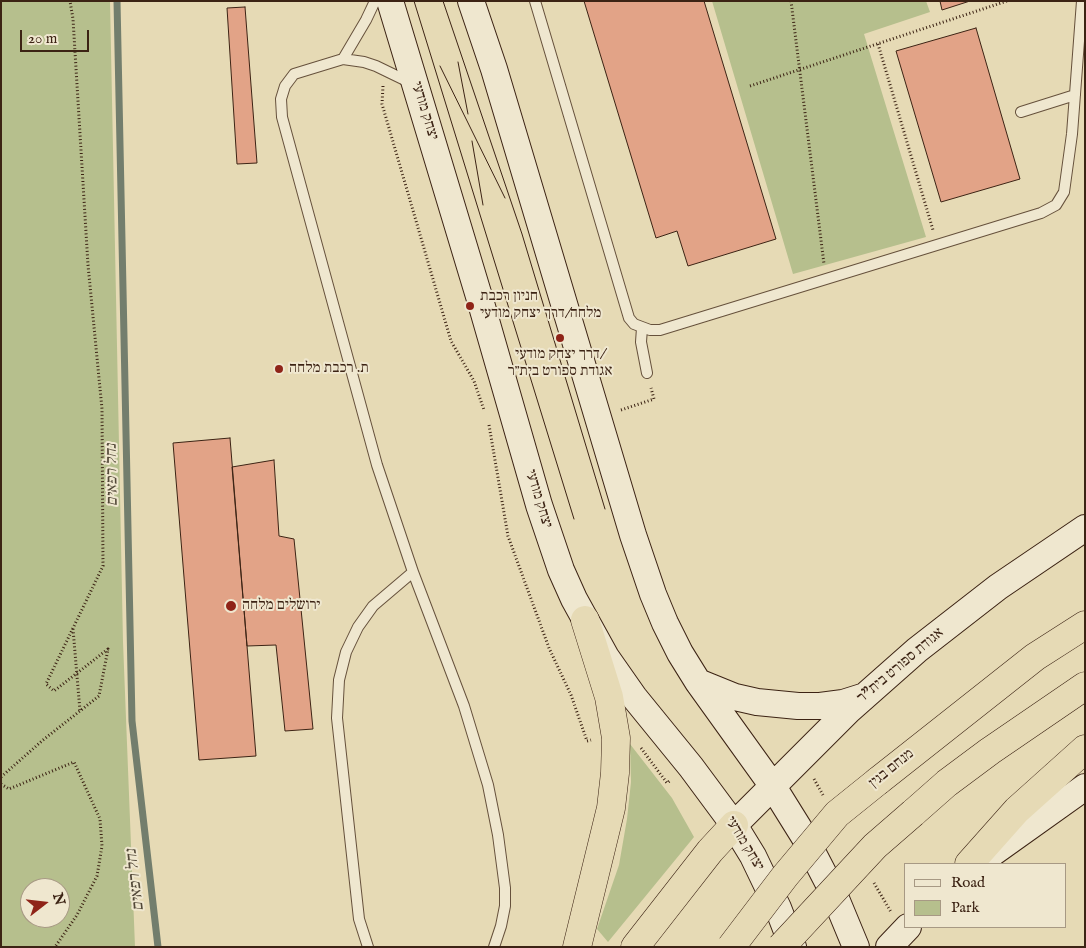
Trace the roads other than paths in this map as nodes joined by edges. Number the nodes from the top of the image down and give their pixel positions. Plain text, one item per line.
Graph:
1 (375, 1) edge
2 (390, 1) edge
3 (471, 1) edge
4 (534, 1) edge
5 (1082, 1) edge
6 (343, 60) junction
7 (417, 86) junction
8 (1075, 96) junction
9 (1021, 112) dead end
10 (642, 328) junction
11 (647, 373) road end
12 (1085, 528) edge
13 (413, 572) junction
14 (585, 620) junction
15 (1085, 625) edge
16 (698, 682) junction
17 (1085, 686) edge
18 (865, 696) junction
19 (1085, 749) edge
20 (772, 785) junction
21 (1085, 787) edge
22 (734, 824) junction
23 (970, 863) edge
24 (977, 863) edge
25 (907, 928) edge
26 (368, 947) edge
27 (494, 947) edge
28 (577, 947) edge
29 (635, 947) edge
30 (731, 947) edge
31 (781, 947) edge
32 (794, 947) edge
33 (856, 947) edge
34 (889, 947) edge

1 - 6 lane
2 - 7 main road, יצחק מודעי
3 - 16 main road
4 - 10 lane
5 - 8 lane
6 - 7 lane
6 - 13 lane
7 - 14 main road, יצחק מודעי
8 - 9 lane
8 - 10 lane
10 - 11 lane
12 - 18 main road, אגודת ספורט בית"ר
13 - 26 lane
13 - 27 lane
14 - 22 main road, יצחק מודעי
14 - 28 highway
15 - 30 highway, מנחם בגין, bridge
16 - 18 main road
16 - 20 main road
17 - 31 highway, bridge
18 - 20 main road, אגודת ספורט בית"ר
19 - 23 highway
20 - 22 main road, אגודת ספורט בית"ר
20 - 33 main road
21 - 24 main road
22 - 29 highway
22 - 32 main road, יצחק מודעי
25 - 34 main road

